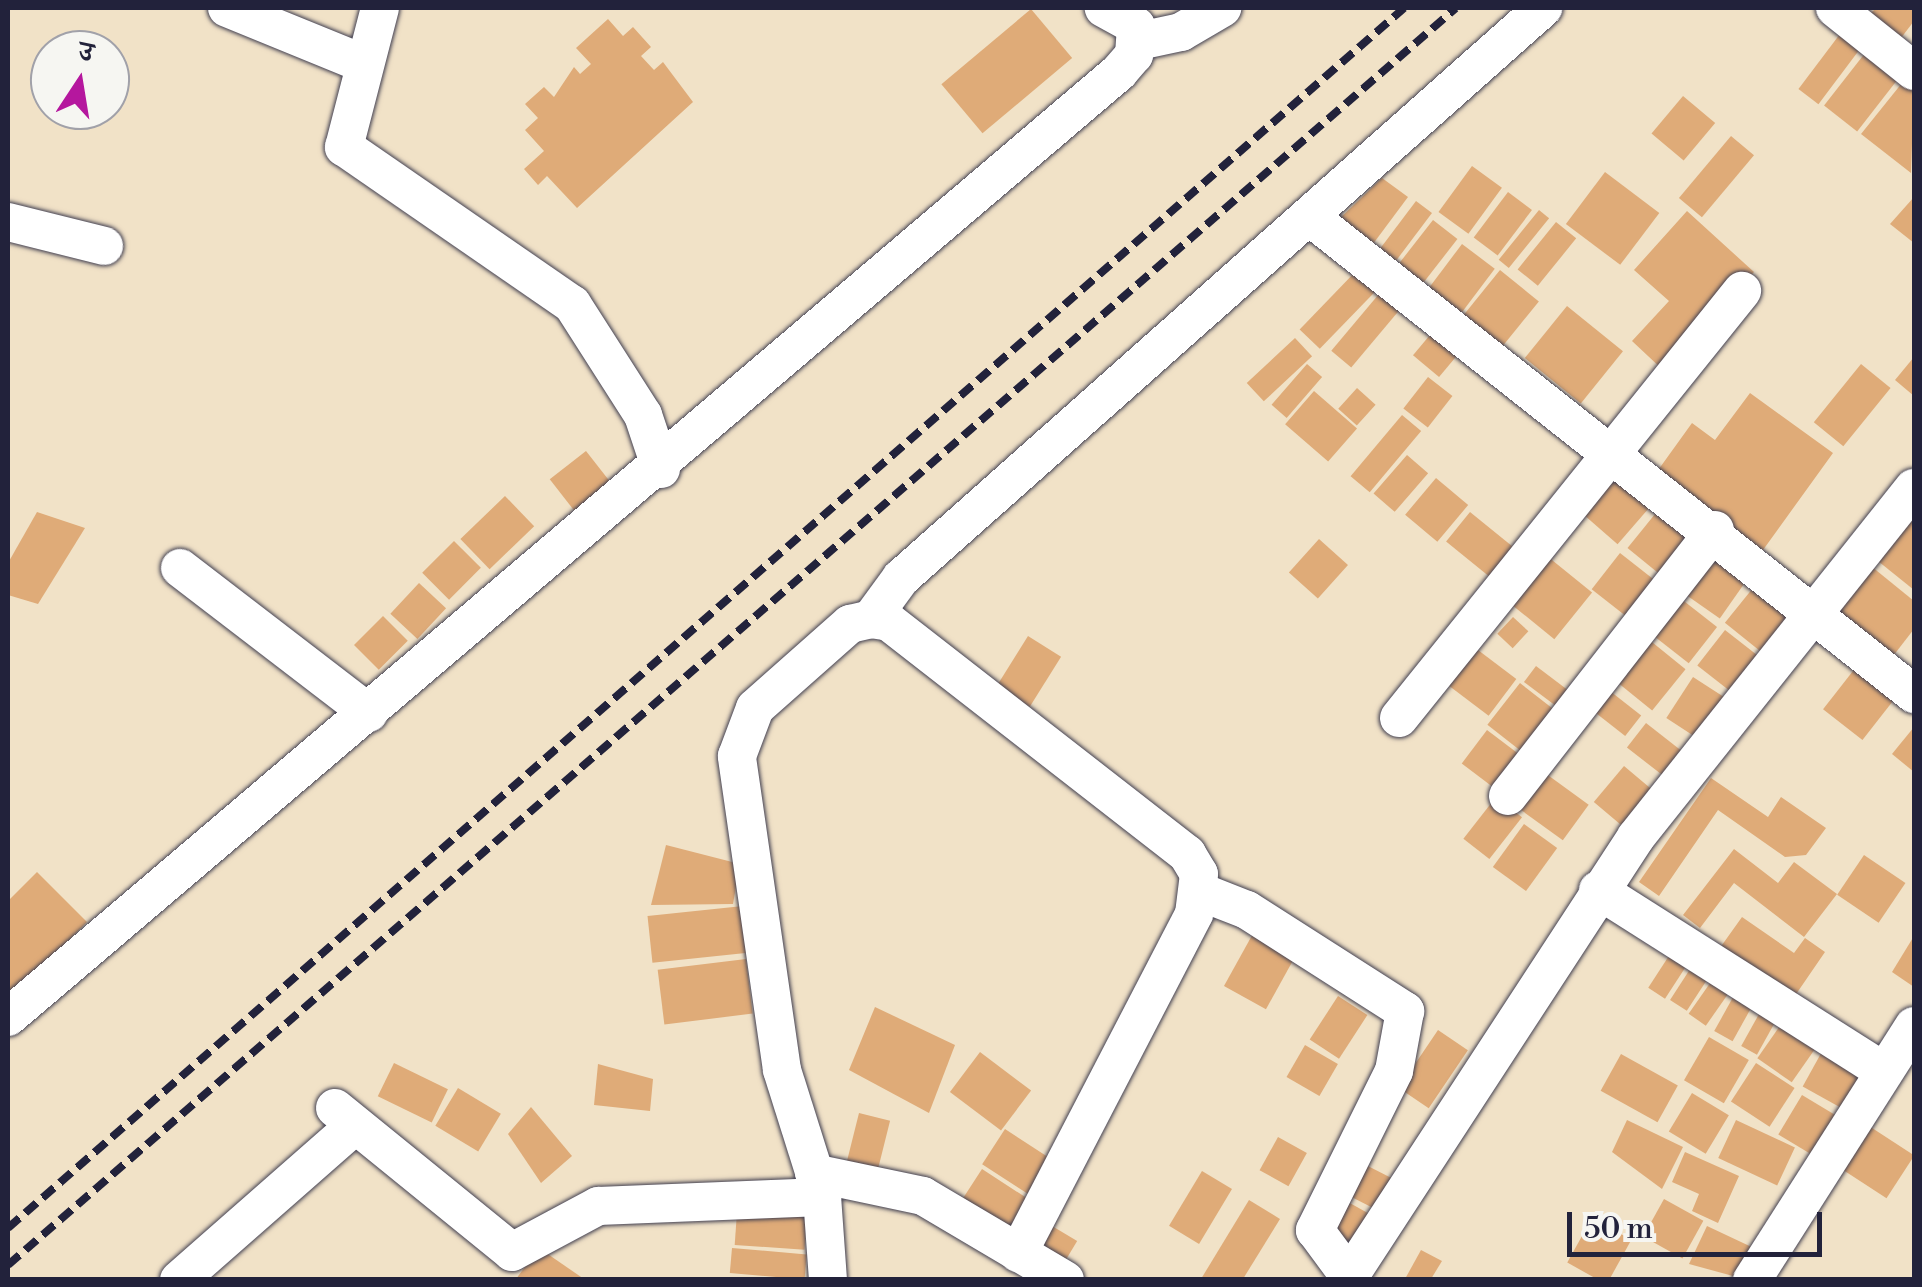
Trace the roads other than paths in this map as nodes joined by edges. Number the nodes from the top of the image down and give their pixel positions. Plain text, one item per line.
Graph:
1 (227, 8) edge
2 (380, 8) edge
3 (1104, 8) edge
4 (1222, 8) edge
5 (1543, 8) edge
6 (1835, 8) edge
7 (1139, 41) junction
8 (362, 64) junction
9 (1914, 71) edge
10 (1310, 218) junction
11 (8, 222) edge
12 (104, 246) dead end
13 (1742, 292) dead end
14 (1616, 451) junction
15 (661, 469) junction
16 (1914, 488) edge
17 (1715, 530) junction
18 (180, 568) dead end
19 (1809, 612) junction
20 (870, 620) junction
21 (1914, 694) edge
22 (370, 713) junction
23 (1399, 718) dead end
24 (1508, 796) dead end
25 (1598, 890) junction
26 (1201, 892) junction
27 (8, 1016) edge
28 (1914, 1026) edge
29 (1882, 1071) junction
30 (818, 1185) junction
31 (1018, 1252) junction
32 (1351, 1278) edge
33 (179, 1280) edge
34 (828, 1280) edge
35 (1064, 1280) edge
36 (1752, 1280) edge

1 - 8 street
2 - 8 street
3 - 7 street
4 - 7 street
5 - 10 street
6 - 9 street
7 - 15 street
8 - 15 street
10 - 14 street
10 - 20 street
11 - 12 street
13 - 14 street
14 - 17 street
14 - 23 street
15 - 22 street
16 - 19 street
17 - 19 street
17 - 24 street
18 - 22 street
19 - 21 street
19 - 25 street
20 - 26 street
20 - 30 street
22 - 27 street
25 - 29 street
25 - 32 street
26 - 31 street
26 - 32 street
28 - 29 street
29 - 36 street
30 - 31 street
30 - 33 street
30 - 34 street
31 - 35 street

